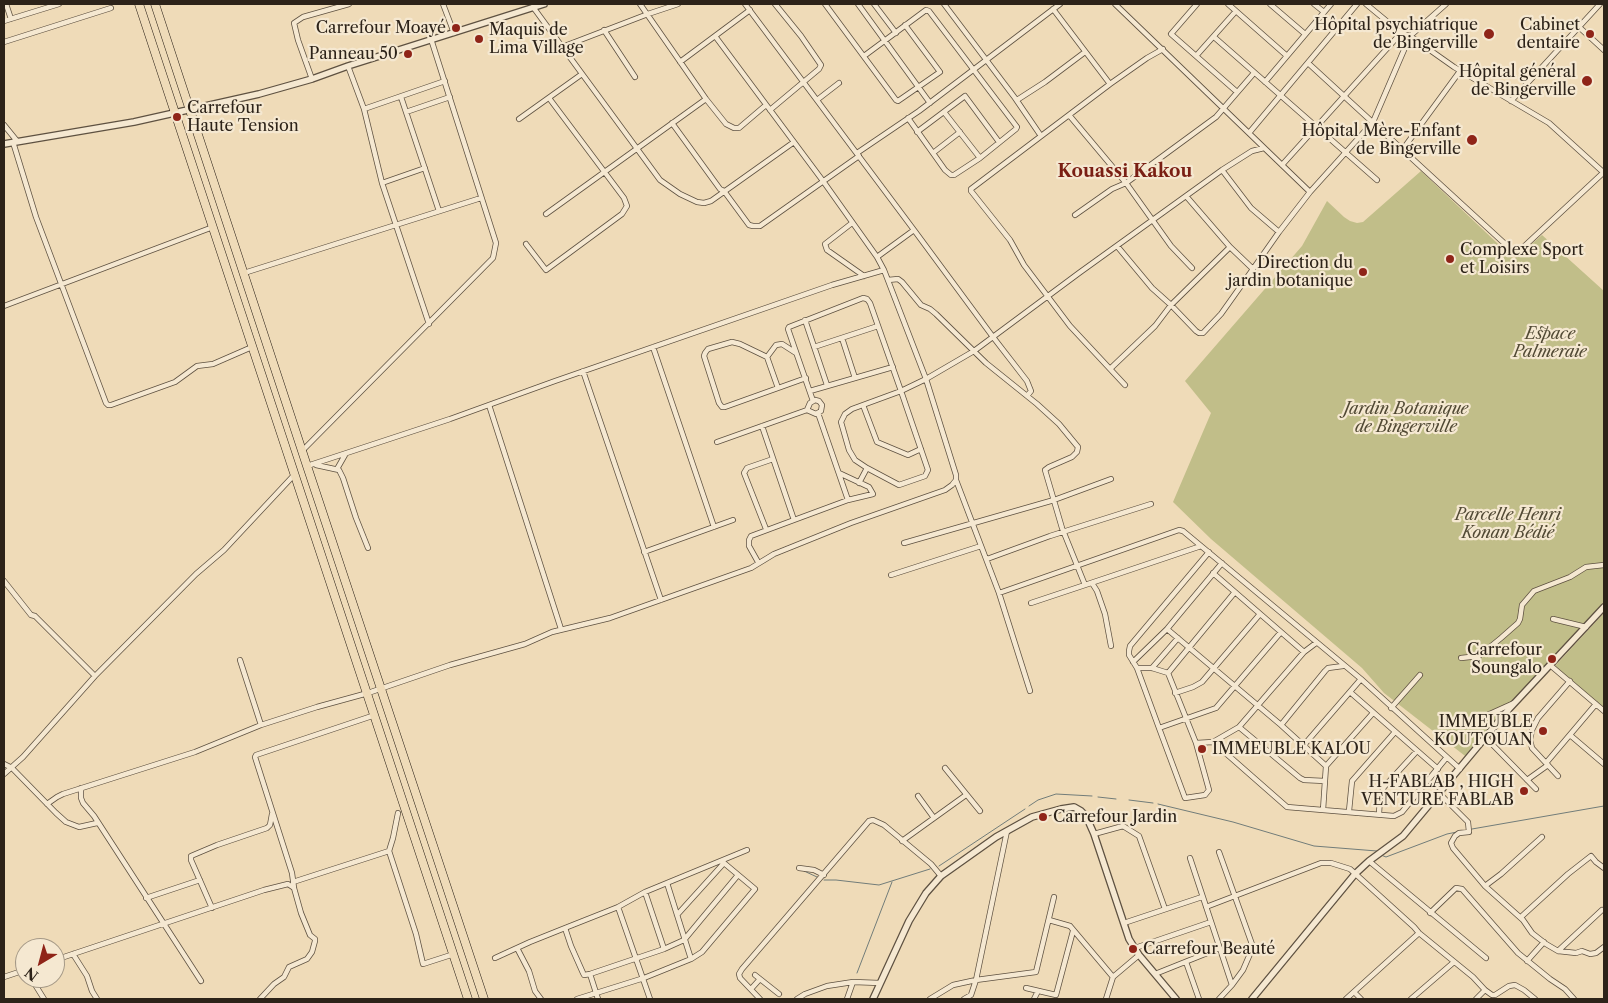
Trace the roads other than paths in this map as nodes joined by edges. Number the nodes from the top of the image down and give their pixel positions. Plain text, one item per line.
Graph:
1 (6, 4) edge
2 (59, 4) edge
3 (139, 4) edge
4 (155, 4) edge
5 (349, 4) edge
6 (443, 4) edge
7 (544, 4) edge
8 (640, 4) edge
9 (678, 4) edge
10 (745, 4) edge
11 (825, 4) edge
12 (858, 4) edge
13 (874, 4) edge
14 (944, 4) edge
15 (1060, 4) edge
16 (1115, 4) edge
17 (1197, 4) edge
18 (1228, 4) edge
19 (1270, 4) edge
20 (1314, 4) edge
21 (1331, 4) edge
22 (1358, 4) edge
23 (1366, 4) edge
24 (1446, 4) edge
25 (1600, 4) edge
26 (777, 5) edge
27 (534, 7) junction
28 (111, 8) dead end
29 (1053, 9) junction
30 (750, 10) junction
31 (1236, 11) junction
32 (1324, 12) junction
33 (648, 14) junction
34 (11, 19) junction
35 (4, 21) edge
36 (905, 25) junction
37 (1579, 27) junction
38 (604, 30) junction
39 (454, 33) junction
40 (896, 33) junction
41 (1401, 33) junction
42 (1306, 34) junction
43 (715, 36) junction
44 (1410, 36) junction
45 (1214, 37) junction
46 (431, 39) junction
47 (885, 41) junction
48 (4, 42) edge
49 (562, 47) junction
50 (1163, 49) junction
51 (1604, 50) edge
52 (1085, 52) junction
53 (864, 56) junction
54 (1196, 56) junction
55 (1287, 56) junction
56 (986, 60) junction
57 (680, 62) junction
58 (1308, 62) junction
59 (348, 66) junction
60 (974, 69) junction
61 (1460, 71) junction
62 (1254, 73) junction
63 (582, 74) junction
64 (635, 77) dead end
65 (312, 79) junction
66 (445, 81) junction
67 (804, 82) junction
68 (1265, 82) junction
69 (839, 83) dead end
70 (1110, 84) junction
71 (919, 87) junction
72 (1237, 92) junction
73 (1280, 96) junction
74 (1344, 96) junction
75 (401, 97) junction
76 (450, 97) junction
77 (549, 98) junction
78 (706, 99) junction
79 (817, 100) junction
80 (1017, 100) junction
81 (1512, 101) junction
82 (930, 103) junction
83 (768, 108) junction
84 (1223, 108) junction
85 (364, 109) junction
86 (191, 110) junction
87 (406, 112) junction
88 (944, 112) junction
89 (175, 113) junction
90 (1069, 115) junction
91 (908, 118) junction
92 (519, 119) dead end
93 (1373, 122) junction
94 (672, 123) junction
95 (4, 125) edge
96 (1317, 127) junction
97 (917, 132) junction
98 (960, 132) junction
99 (1249, 133) junction
100 (1042, 136) junction
101 (15, 142) junction
102 (794, 142) junction
103 (999, 142) junction
104 (4, 144) edge
105 (637, 148) junction
106 (1264, 148) junction
107 (1403, 150) junction
108 (933, 153) junction
109 (1347, 153) junction
110 (858, 154) junction
111 (980, 158) junction
112 (1282, 165) junction
113 (425, 168) junction
114 (1222, 170) junction
115 (605, 172) junction
116 (1603, 172) edge
117 (1377, 180) dead end
118 (823, 181) junction
119 (382, 183) junction
120 (1126, 183) junction
121 (724, 191) junction
122 (1310, 192) junction
123 (1186, 196) junction
124 (481, 198) junction
125 (439, 211) junction
126 (546, 214) dead end
127 (1075, 215) dead end
128 (1154, 220) junction
129 (852, 222) junction
130 (396, 225) junction
131 (212, 227) junction
132 (914, 230) junction
133 (1279, 232) junction
134 (526, 244) dead end
135 (1116, 246) junction
136 (1230, 247) junction
137 (877, 257) junction
138 (1192, 268) dead end
139 (1253, 269) junction
140 (884, 270) junction
141 (244, 273) junction
142 (864, 276) junction
143 (888, 280) junction
144 (62, 285) junction
145 (1049, 296) junction
146 (1171, 305) junction
147 (4, 306) edge
148 (805, 320) junction
149 (429, 324) junction
150 (878, 326) junction
151 (993, 337) junction
152 (842, 338) junction
153 (252, 347) junction
154 (654, 347) junction
155 (814, 347) junction
156 (974, 351) junction
157 (797, 354) junction
158 (767, 357) junction
159 (893, 367) junction
160 (1110, 369) junction
161 (582, 372) junction
162 (806, 378) junction
163 (854, 378) junction
164 (926, 379) junction
165 (1125, 384) dead end
166 (827, 386) junction
167 (778, 388) junction
168 (810, 391) junction
169 (901, 391) junction
170 (1027, 396) junction
171 (813, 401) junction
172 (489, 405) junction
173 (863, 405) junction
174 (807, 410) junction
175 (818, 413) junction
176 (762, 426) junction
177 (717, 442) dead end
178 (921, 449) junction
179 (302, 452) junction
180 (346, 454) junction
181 (773, 460) junction
182 (311, 465) junction
183 (337, 468) junction
184 (867, 468) junction
185 (295, 474) junction
186 (839, 474) junction
187 (1111, 479) dead end
188 (956, 480) junction
189 (859, 482) junction
190 (848, 500) junction
191 (1054, 500) junction
192 (1151, 504) dead end
193 (733, 520) dead end
194 (794, 520) junction
195 (973, 524) junction
196 (714, 527) junction
197 (766, 529) junction
198 (1064, 532) junction
199 (904, 543) dead end
200 (981, 546) junction
201 (1201, 546) junction
202 (368, 548) dead end
203 (644, 552) junction
204 (1209, 552) junction
205 (987, 559) junction
206 (758, 562) junction
207 (1222, 563) junction
208 (1604, 565) edge
209 (1076, 567) junction
210 (1213, 573) junction
211 (891, 575) dead end
212 (4, 581) edge
213 (1092, 583) junction
214 (1085, 585) junction
215 (1235, 592) junction
216 (999, 593) junction
217 (661, 600) junction
218 (1031, 603) dead end
219 (1604, 607) edge
220 (1260, 614) junction
221 (1553, 619) dead end
222 (1586, 627) junction
223 (1167, 629) junction
224 (561, 630) junction
225 (1281, 632) junction
226 (1178, 638) junction
227 (1316, 642) junction
228 (1111, 646) dead end
229 (1189, 647) junction
230 (1304, 652) junction
231 (1461, 658) dead end
232 (240, 660) dead end
233 (1133, 662) junction
234 (1550, 665) junction
235 (1343, 666) junction
236 (1137, 668) junction
237 (1152, 668) junction
238 (1214, 668) junction
239 (1168, 673) junction
240 (1420, 675) dead end
241 (95, 676) junction
242 (1361, 679) junction
243 (1570, 681) junction
244 (1235, 686) junction
245 (380, 688) junction
246 (1030, 691) dead end
247 (1350, 692) junction
248 (368, 693) junction
249 (1175, 693) junction
250 (1515, 702) junction
251 (1596, 704) junction
252 (1258, 706) junction
253 (1391, 708) junction
254 (1604, 711) edge
255 (1374, 713) junction
256 (375, 715) junction
257 (1185, 719) junction
258 (261, 725) junction
259 (1282, 725) junction
260 (1465, 726) dead end
261 (1238, 727) junction
262 (1160, 728) junction
263 (1395, 732) junction
264 (1570, 736) junction
265 (1485, 737) junction
266 (1213, 742) junction
267 (1196, 743) junction
268 (1304, 745) junction
269 (1417, 751) junction
270 (1447, 758) junction
271 (4, 764) edge
272 (1547, 764) junction
273 (1604, 764) edge
274 (1326, 766) junction
275 (12, 768) junction
276 (945, 768) dead end
277 (1438, 769) junction
278 (1460, 769) junction
279 (4, 774) edge
280 (1558, 776) dead end
281 (1527, 780) junction
282 (1325, 781) junction
283 (81, 788) junction
284 (1536, 789) dead end
285 (1440, 793) junction
286 (966, 795) junction
287 (918, 796) dead end
288 (47, 804) junction
289 (1323, 810) junction
290 (980, 811) dead end
291 (1349, 811) junction
292 (273, 812) junction
293 (398, 813) dead end
294 (1379, 814) junction
295 (934, 818) junction
296 (97, 823) junction
297 (1007, 832) junction
298 (1094, 834) junction
299 (1542, 836) dead end
300 (902, 842) junction
301 (747, 850) dead end
302 (389, 851) junction
303 (1220, 852) dead end
304 (1190, 858) dead end
305 (1369, 861) junction
306 (799, 868) dead end
307 (1604, 868) edge
308 (1355, 874) junction
309 (738, 875) junction
310 (824, 875) junction
311 (941, 876) junction
312 (200, 880) junction
313 (293, 882) junction
314 (667, 883) junction
315 (1485, 886) junction
316 (294, 888) junction
317 (645, 892) junction
318 (1234, 896) junction
319 (1054, 897) dead end
320 (1202, 897) junction
321 (146, 898) junction
322 (618, 907) junction
323 (1206, 907) junction
324 (212, 908) junction
325 (1165, 909) junction
326 (1602, 910) dead end
327 (1430, 913) junction
328 (677, 915) junction
329 (1521, 917) junction
330 (1048, 920) junction
331 (1211, 922) junction
332 (162, 923) junction
333 (1124, 923) junction
334 (565, 928) junction
335 (1073, 931) junction
336 (1419, 933) junction
337 (684, 940) junction
338 (1544, 942) junction
339 (517, 948) junction
340 (1135, 948) junction
341 (1220, 948) junction
342 (1604, 948) edge
343 (664, 949) junction
344 (1558, 951) junction
345 (73, 954) junction
346 (454, 954) junction
347 (1139, 955) junction
348 (65, 957) edge
349 (495, 958) dead end
350 (636, 958) junction
351 (1486, 958) dead end
352 (691, 959) junction
353 (1527, 961) junction
354 (1186, 962) junction
355 (1454, 962) junction
356 (590, 974) junction
357 (1155, 974) junction
358 (755, 975) dead end
359 (1113, 977) junction
360 (644, 978) junction
361 (760, 979) junction
362 (976, 980) junction
363 (201, 981) dead end
364 (853, 982) junction
365 (880, 983) junction
366 (1232, 985) junction
367 (37, 988) edge
368 (1026, 988) dead end
369 (751, 989) junction
370 (1485, 990) junction
371 (1038, 991) junction
372 (1354, 992) junction
373 (596, 993) junction
374 (779, 994) dead end
375 (44, 999) edge
376 (97, 999) edge
377 (260, 999) edge
378 (468, 999) edge
379 (484, 999) edge
380 (541, 999) edge
381 (577, 999) edge
382 (598, 999) edge
383 (650, 999) edge
384 (760, 999) edge
385 (797, 999) edge
386 (847, 999) edge
387 (873, 999) edge
388 (930, 999) edge
389 (964, 999) edge
390 (1034, 999) edge
391 (1106, 999) edge
392 (1176, 999) edge
393 (1199, 999) edge
394 (1219, 999) edge
395 (1252, 999) edge
396 (1346, 999) edge
397 (1361, 999) edge
398 (1411, 999) edge
399 (1476, 999) edge
400 (1535, 999) edge
401 (1574, 999) edge

1 - 34 street
2 - 34 street
3 - 89 highway
4 - 86 highway
5 - 65 street
6 - 39 street
7 - 27 street
8 - 33 street
9 - 33 street
10 - 30 street
11 - 53 street
12 - 47 street
13 - 40 street
14 - 56 street
15 - 29 street
16 - 50 street
17 - 54 street
18 - 31 street
19 - 42 street
20 - 32 street
21 - 32 street
22 - 58 street
23 - 41 street
24 - 44 street
25 - 37 street
26 - 67 street
27 - 39 street
27 - 49 street
28 - 48 street
29 - 52 street
29 - 56 street
30 - 43 street
30 - 67 street
31 - 45 street
31 - 55 street
32 - 42 street
33 - 38 street
33 - 57 street
34 - 35 street
36 - 40 street
36 - 60 street
36 - 71 street
37 - 51 street
37 - 81 street
38 - 49 street
38 - 64 street
39 - 46 street
40 - 47 street
41 - 44 street
41 - 74 street
42 - 55 street
43 - 57 street
43 - 83 street
44 - 61 street
44 - 93 street
45 - 54 street
45 - 62 street
46 - 59 street
46 - 66 street
47 - 53 street
47 - 71 street
49 - 63 street
50 - 70 street
50 - 84 street
52 - 70 street
52 - 80 street
53 - 71 street
54 - 72 street
55 - 68 street
56 - 60 street
56 - 80 street
57 - 78 street
58 - 73 street
58 - 74 street
59 - 65 street
59 - 85 street
60 - 82 street
60 - 103 street
61 - 81 street
61 - 107 street
62 - 68 street
62 - 72 street
63 - 77 street
63 - 105 street
65 - 86 street
66 - 75 street
66 - 76 street
67 - 79 street
67 - 83 street
68 - 73 street
69 - 79 street
70 - 90 street
71 - 82 street
72 - 84 street
73 - 96 street
73 - 99 street
74 - 93 street
74 - 96 street
75 - 85 street
75 - 87 street
76 - 87 street
76 - 124 street
77 - 92 street
77 - 115 street
78 - 83 street
78 - 94 street
79 - 110 street
80 - 100 street
81 - 116 street
82 - 91 street
83 - 102 street
84 - 99 street
84 - 120 street
85 - 119 street
86 - 89 street
86 - 141 highway
87 - 113 street
88 - 97 street
88 - 98 street
88 - 103 street
89 - 101 street
89 - 131 highway
90 - 100 street
90 - 120 street
91 - 97 street
91 - 110 street
93 - 107 street
93 - 109 street
94 - 105 street
94 - 121 street
95 - 101 street
96 - 109 street
96 - 112 street
97 - 108 street
98 - 108 street
98 - 111 street
99 - 106 street
100 - 145 street
101 - 104 street
101 - 144 street
102 - 118 street
102 - 121 street
103 - 111 street
105 - 115 street
105 - 121 street
106 - 112 street
106 - 114 street
107 - 116 street
108 - 111 street
109 - 117 street
109 - 122 street
110 - 118 street
110 - 132 street
112 - 122 street
113 - 119 street
113 - 125 street
114 - 123 street
114 - 133 street
115 - 126 street
115 - 134 street
118 - 121 street
118 - 129 street
119 - 130 street
120 - 127 street
120 - 128 street
122 - 133 street
123 - 128 street
123 - 136 street
124 - 125 street
124 - 149 street
125 - 130 street
128 - 135 street
128 - 138 street
129 - 137 street
129 - 142 street
130 - 141 street
130 - 149 street
131 - 144 street
131 - 153 highway
132 - 137 street
132 - 151 street
133 - 139 street
135 - 145 street
135 - 146 street
136 - 139 street
136 - 146 street
137 - 140 street
139 - 146 street
140 - 142 street
140 - 143 street
141 - 179 highway
142 - 154 street
143 - 156 street
143 - 164 street
144 - 147 street
144 - 153 street
145 - 151 street
145 - 160 street
146 - 160 street
148 - 150 street
148 - 155 street
148 - 157 street
149 - 179 street
150 - 152 street
150 - 159 street
151 - 156 street
151 - 170 street
152 - 155 street
152 - 163 street
153 - 185 highway
154 - 161 street
154 - 196 street
155 - 166 street
156 - 164 street
156 - 170 street
157 - 158 street
157 - 162 street
158 - 167 street
158 - 167 street
159 - 163 street
159 - 169 street
160 - 165 street
161 - 172 street
161 - 203 street
162 - 167 street
162 - 168 street
163 - 166 street
164 - 169 street
164 - 188 street
166 - 168 street
168 - 171 street
169 - 173 street
169 - 178 street
170 - 191 street
171 - 174 street
171 - 175 street
172 - 180 street
172 - 224 street
173 - 178 street
173 - 184 street
174 - 175 street
174 - 176 street
175 - 186 street
176 - 177 street
176 - 181 street
178 - 184 street
179 - 182 highway
180 - 182 street
180 - 183 street
181 - 194 street
181 - 197 street
182 - 183 street
182 - 245 highway
183 - 202 street
184 - 189 street
185 - 241 street
185 - 248 highway
186 - 189 street
186 - 190 street
187 - 191 street
188 - 195 street
188 - 206 street
189 - 190 street
190 - 194 street
191 - 195 street
191 - 198 street
192 - 198 street
193 - 196 street
194 - 197 street
195 - 199 street
195 - 200 street
196 - 203 street
197 - 206 street
198 - 205 street
198 - 209 street
200 - 205 street
200 - 211 street
201 - 204 street
201 - 209 street
201 - 213 street
203 - 217 street
204 - 207 street
204 - 233 street
205 - 216 street
206 - 217 street
207 - 210 street
207 - 227 street
208 - 231 street
209 - 214 street
209 - 216 street
210 - 215 street
210 - 223 street
212 - 241 street
213 - 214 street
213 - 228 street
214 - 218 street
215 - 220 street
215 - 229 street
216 - 246 street
217 - 224 street
219 - 222 street
220 - 225 street
220 - 238 street
221 - 222 street
222 - 234 street
223 - 226 street
223 - 233 street
224 - 245 street
225 - 230 street
225 - 244 street
226 - 229 street
226 - 237 street
227 - 230 street
227 - 235 street
229 - 238 street
229 - 239 street
230 - 252 street
232 - 258 street
233 - 236 street
234 - 243 street
234 - 250 street
235 - 242 street
235 - 259 street
236 - 237 street
236 - 262 street
237 - 239 street
238 - 244 street
238 - 249 street
239 - 249 street
240 - 253 street
241 - 275 street
242 - 247 street
242 - 253 street
243 - 251 street
243 - 272 street
244 - 252 street
244 - 257 street
245 - 248 street
245 - 379 highway
247 - 255 street
247 - 268 street
248 - 256 highway
248 - 258 street
249 - 257 street
250 - 260 street
250 - 265 street
251 - 254 street
251 - 264 street
252 - 259 street
252 - 261 street
253 - 270 street
255 - 263 street
255 - 274 street
256 - 292 street
256 - 346 highway
257 - 262 street
257 - 267 street
258 - 283 street
259 - 268 street
261 - 266 street
261 - 282 street
262 - 267 street
263 - 269 street
263 - 291 street
264 - 272 street
264 - 273 street
265 - 278 street
265 - 281 street
266 - 267 street
266 - 289 street
268 - 274 street
269 - 277 street
269 - 294 street
270 - 277 street
270 - 278 street
271 - 275 street
272 - 280 street
272 - 281 street
274 - 282 street
275 - 279 street
275 - 288 street
276 - 286 street
277 - 294 street
278 - 285 street
281 - 284 street
282 - 289 street
283 - 288 street
283 - 296 street
285 - 305 street
285 - 315 street
286 - 290 street
286 - 295 street
287 - 295 street
288 - 296 street
289 - 291 street
291 - 294 street
292 - 312 street
292 - 313 street
293 - 302 street
295 - 300 street
296 - 321 street
297 - 298 street
297 - 311 street
297 - 362 street
298 - 325 street
298 - 333 street
299 - 315 street
300 - 310 street
300 - 311 street
301 - 314 street
302 - 313 street
302 - 346 street
303 - 318 street
304 - 320 street
305 - 308 street
305 - 327 street
306 - 310 street
307 - 329 street
308 - 318 street
308 - 336 street
308 - 395 street
309 - 328 street
309 - 337 street
309 - 352 street
310 - 369 street
311 - 365 street
312 - 321 street
312 - 324 street
313 - 316 street
314 - 317 street
314 - 328 street
315 - 329 street
316 - 324 street
316 - 377 street
317 - 322 street
317 - 343 street
318 - 323 street
318 - 366 street
319 - 330 street
320 - 323 street
320 - 325 street
321 - 332 street
322 - 334 street
322 - 350 street
323 - 331 street
324 - 332 street
325 - 333 street
326 - 344 street
327 - 351 street
327 - 353 street
328 - 337 street
329 - 338 street
330 - 335 street
330 - 362 street
331 - 340 street
331 - 341 street
332 - 345 street
332 - 363 street
333 - 340 street
334 - 339 street
334 - 356 street
335 - 359 street
335 - 371 street
336 - 355 street
336 - 372 street
337 - 343 street
337 - 352 street
338 - 344 street
338 - 353 street
339 - 349 street
339 - 380 street
340 - 347 street
341 - 354 street
341 - 366 street
342 - 344 street
343 - 350 street
345 - 348 street
345 - 376 street
346 - 378 highway
347 - 357 street
347 - 359 street
350 - 356 street
350 - 360 street
352 - 360 street
353 - 401 street
354 - 357 street
354 - 393 street
355 - 370 street
355 - 398 street
356 - 373 street
357 - 392 street
358 - 361 street
359 - 391 street
360 - 373 street
360 - 383 street
361 - 369 street
361 - 374 street
362 - 388 street
362 - 389 street
364 - 365 street
364 - 385 street
364 - 386 street
365 - 387 street
366 - 394 street
367 - 375 street
368 - 371 street
369 - 384 street
370 - 399 street
370 - 400 street
371 - 390 street
372 - 396 street
372 - 397 street
373 - 381 street
373 - 382 street

